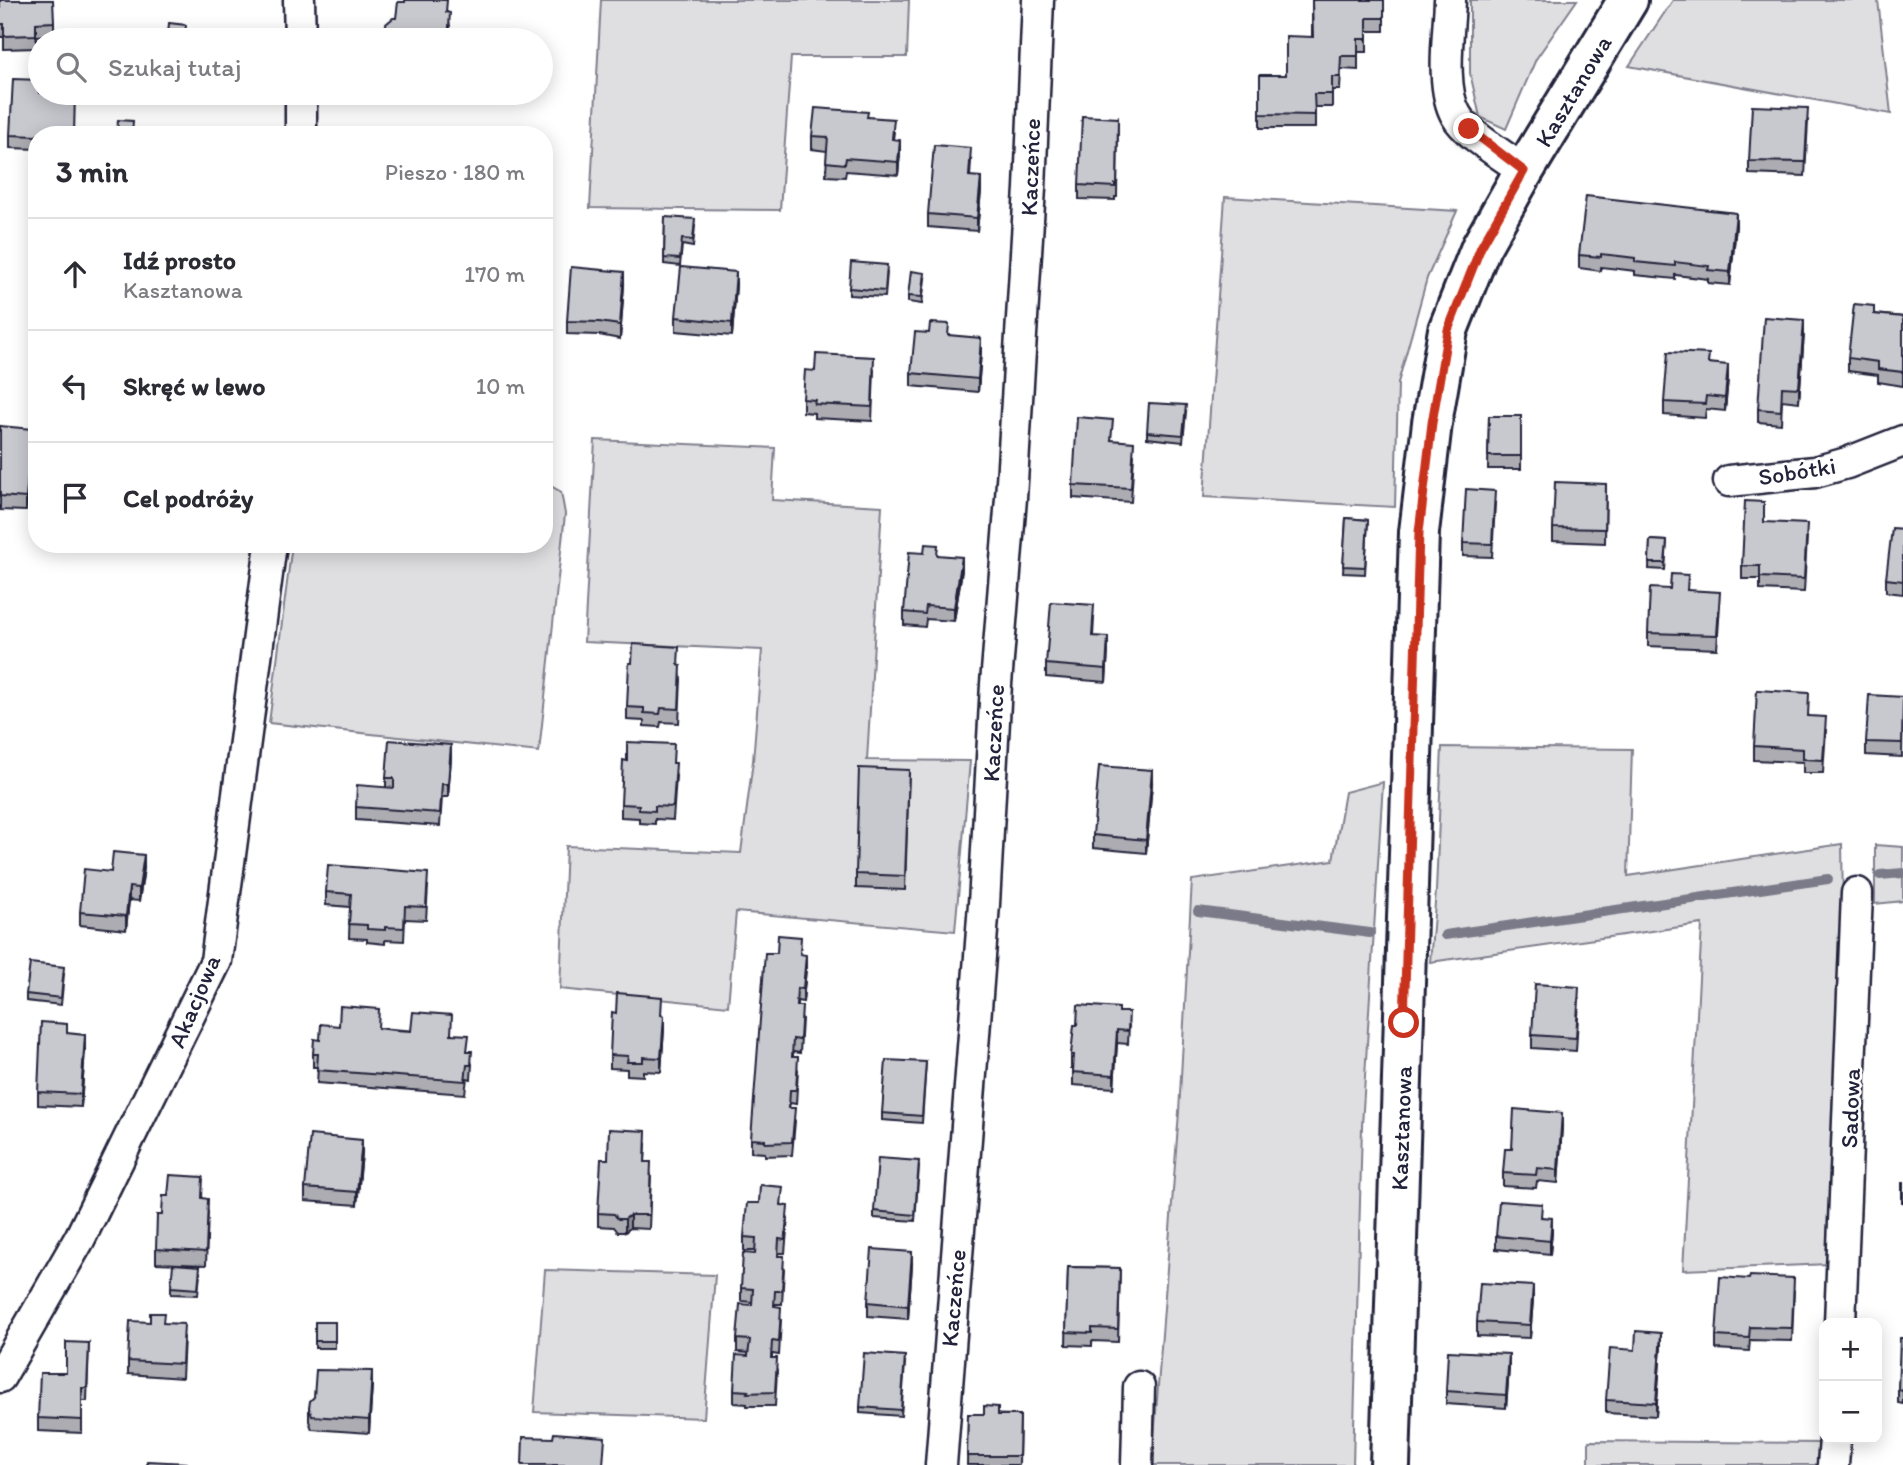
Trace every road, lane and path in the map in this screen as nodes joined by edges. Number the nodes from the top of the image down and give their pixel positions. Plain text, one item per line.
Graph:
1 (299, 0) edge
2 (1038, 0) edge
3 (1450, 0) edge
4 (1628, 0) edge
5 (300, 28) edge
6 (301, 105) edge
7 (300, 126) edge
8 (1524, 171) junction
9 (1903, 441) edge
10 (1729, 481) dead end
11 (270, 553) edge
12 (1857, 893) dead end
13 (1840, 1318) edge
14 (0, 1377) edge
15 (1139, 1387) dead end
16 (1835, 1444) edge
17 (941, 1465) edge
18 (1137, 1465) edge
19 (1390, 1465) edge
20 (1833, 1465) edge

1 - 5 street
2 - 17 street, Kaczeńce
3 - 8 street
4 - 8 street, Kasztanowa
6 - 7 street
8 - 19 street, Kasztanowa
9 - 10 street, Sobótki
11 - 14 street, Akacjowa
12 - 13 street, Sadowa
15 - 18 street
16 - 20 street

